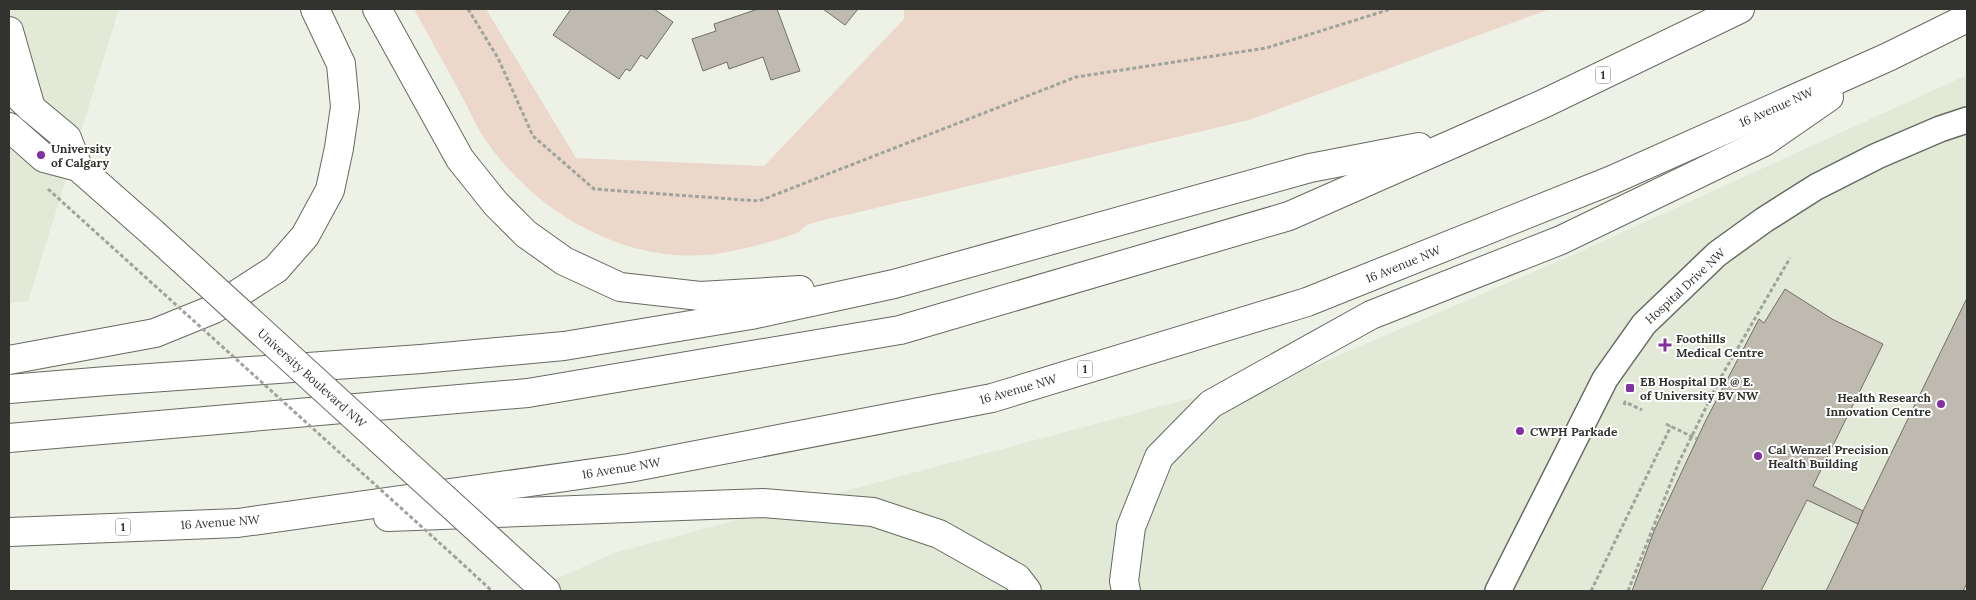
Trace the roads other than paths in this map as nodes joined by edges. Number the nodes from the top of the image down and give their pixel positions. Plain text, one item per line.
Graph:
1 (315, 9) edge
2 (376, 9) edge
3 (1740, 9) edge
4 (1967, 18) edge
5 (9, 31) edge
6 (1888, 57) junction
7 (9, 87) edge
8 (31, 108) junction
9 (1967, 120) edge
10 (9, 127) edge
11 (1464, 138) junction
12 (78, 167) junction
13 (894, 284) junction
14 (9, 360) edge
15 (9, 390) edge
16 (9, 438) edge
17 (238, 523) junction
18 (9, 532) edge
19 (546, 591) edge
20 (1027, 591) edge
21 (1126, 591) edge
22 (1498, 591) edge

1 - 14 main road
2 - 13 main road
3 - 11 main road, 1
4 - 6 main road, 16 Avenue NW / 1
5 - 8 main road
6 - 17 main road, 16 Avenue NW / 1
6 - 21 main road
7 - 8 main road, University Boulevard NW
8 - 12 main road, University Boulevard NW
9 - 22 street, Hospital Drive NW
10 - 12 main road, University Boulevard NW
11 - 13 main road
11 - 16 main road, 1
12 - 19 main road, University Boulevard NW, bridge
13 - 15 main road
17 - 18 main road, 16 Avenue NW / 1
17 - 20 main road

